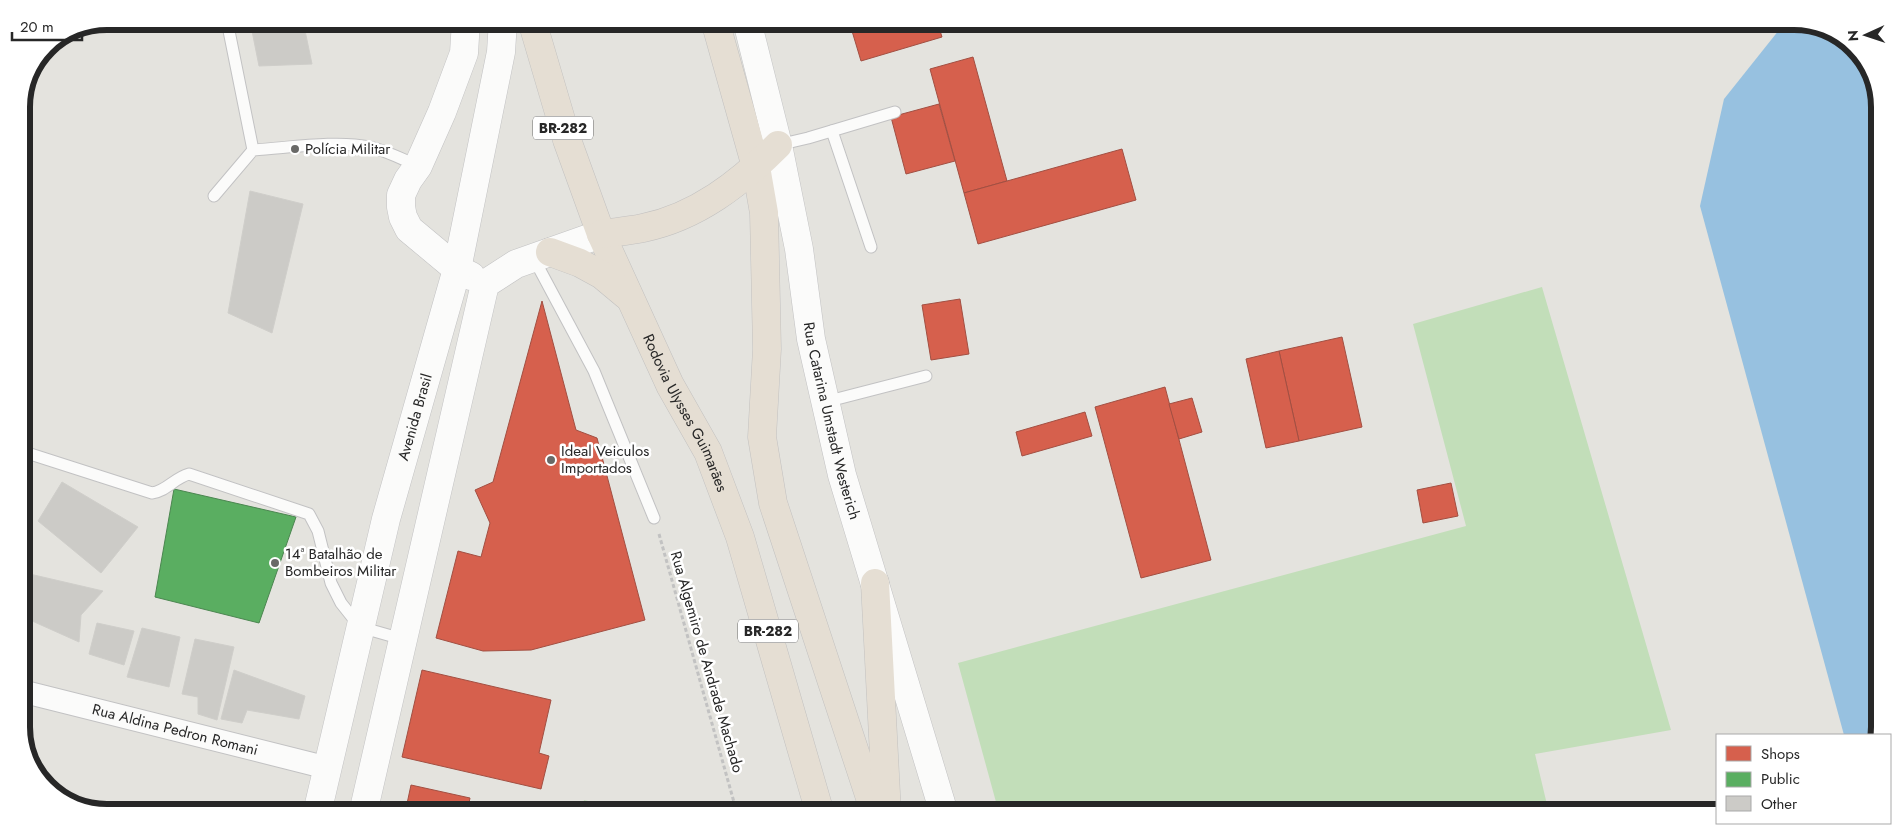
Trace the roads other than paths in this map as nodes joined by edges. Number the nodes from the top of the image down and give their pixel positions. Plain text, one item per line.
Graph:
1 (229, 30) edge
2 (465, 30) edge
3 (502, 30) edge
4 (535, 30) edge
5 (718, 30) edge
6 (749, 30) edge
7 (895, 112) dead end
8 (832, 131) junction
9 (778, 145) junction
10 (253, 150) junction
11 (418, 166) junction
12 (756, 167) junction
13 (214, 196) dead end
14 (600, 234) junction
15 (871, 247) dead end
16 (541, 255) junction
17 (457, 269) junction
18 (485, 284) junction
19 (629, 298) junction
20 (926, 376) dead end
21 (825, 402) junction
22 (30, 454) edge
23 (654, 518) road end
24 (875, 582) junction
25 (360, 627) junction
26 (402, 639) junction
27 (30, 693) edge
28 (328, 768) junction
29 (319, 804) edge
30 (365, 804) edge
31 (817, 804) edge
32 (872, 804) edge
33 (887, 804) edge
34 (941, 804) edge

1 - 10 lane
2 - 11 main road
3 - 17 main road, Avenida Brasil
4 - 14 highway, Rodovia Ulysses Guimarães / BR-282
5 - 12 highway, BR-282
6 - 9 main road, Rua Catarina Umstadt Westerich
7 - 8 lane
8 - 9 lane
8 - 15 lane
9 - 12 highway
9 - 21 main road, Rua Catarina Umstadt Westerich
10 - 11 lane
10 - 13 lane
11 - 17 main road
12 - 14 highway
12 - 32 highway, BR-282
14 - 16 main road
14 - 19 highway, Rodovia Ulysses Guimarães / BR-282
16 - 18 main road
16 - 19 highway
16 - 23 lane
17 - 18 main road
17 - 25 main road, Avenida Brasil
18 - 26 main road
19 - 31 highway, Rodovia Ulysses Guimarães / BR-282
20 - 21 lane
21 - 24 main road, Rua Catarina Umstadt Westerich
22 - 25 lane
24 - 33 highway
24 - 34 main road, Rua Catarina Umstadt Westerich
25 - 26 lane
25 - 28 main road, Avenida Brasil
26 - 30 main road
27 - 28 street, Rua Aldina Pedron Romani
28 - 29 main road, Avenida Brasil

